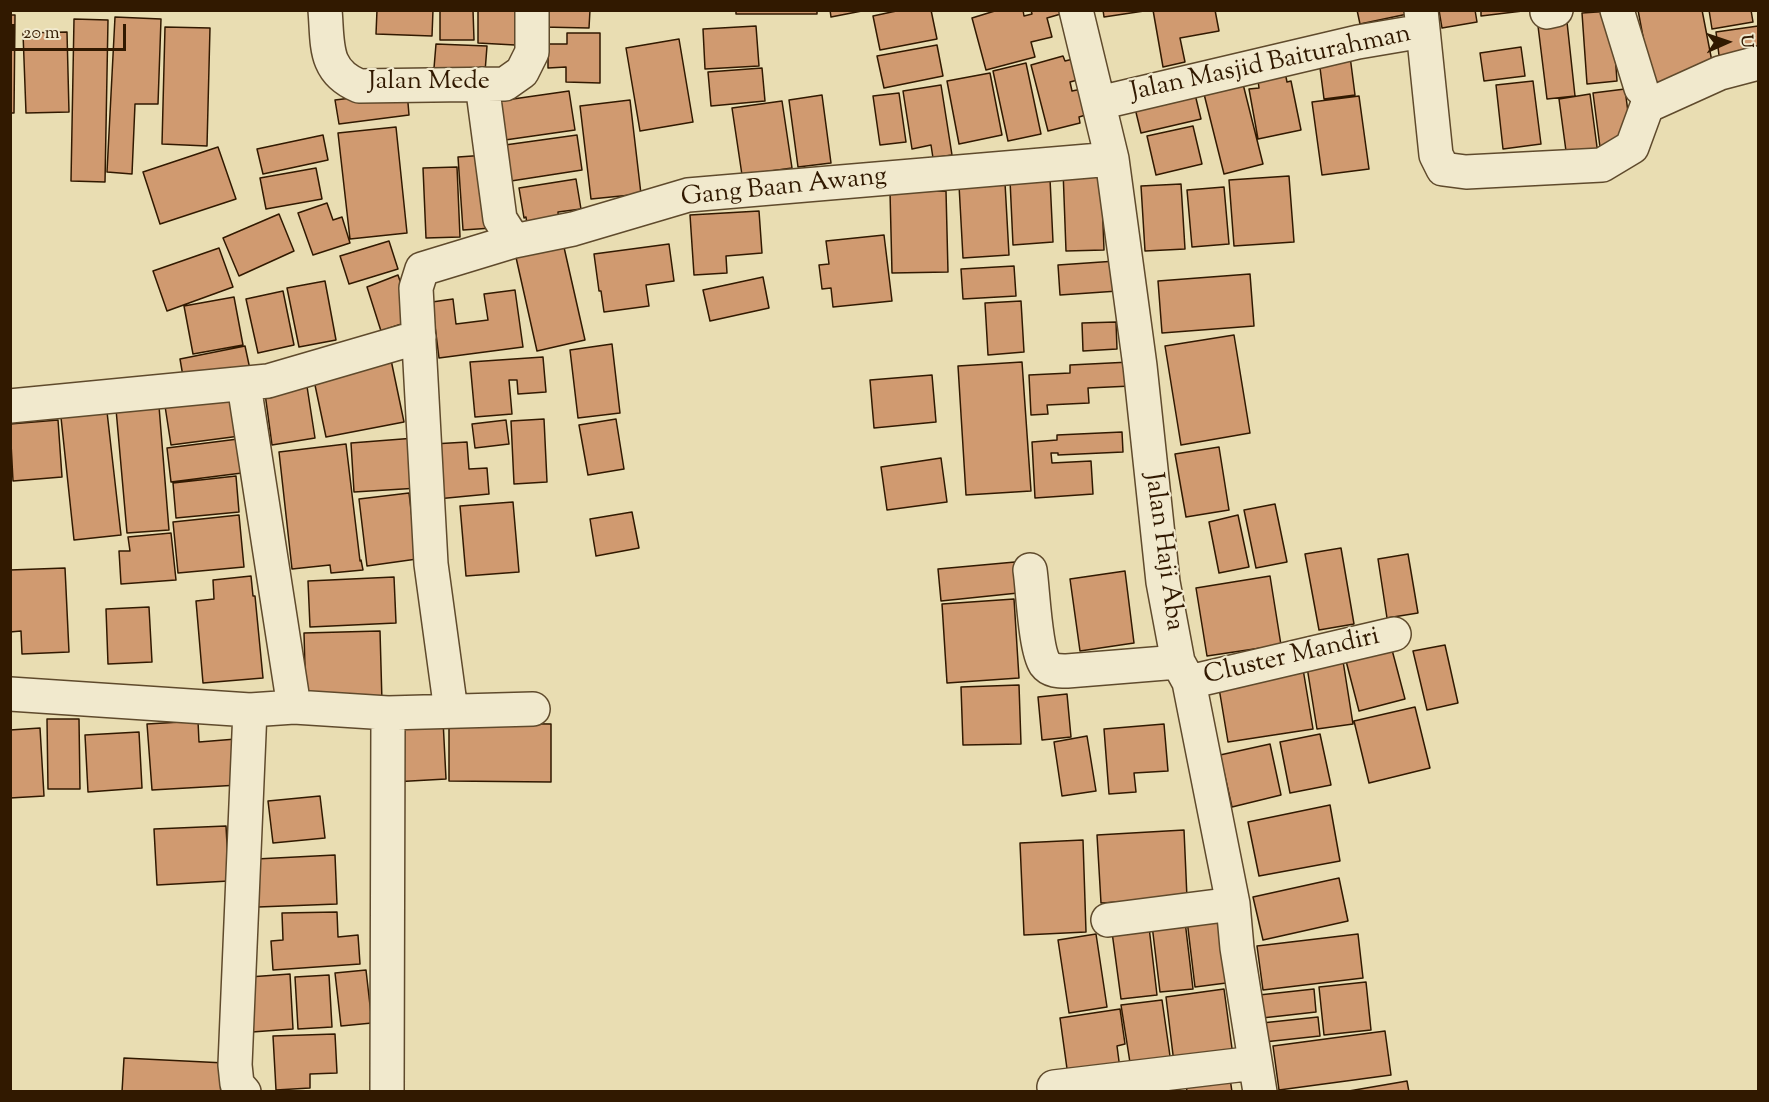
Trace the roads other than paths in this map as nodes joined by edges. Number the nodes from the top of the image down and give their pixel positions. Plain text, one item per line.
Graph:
1 (325, 10) edge
2 (532, 10) edge
3 (1076, 10) edge
4 (1617, 10) edge
5 (1422, 21) edge
6 (1758, 63) edge
7 (482, 84) junction
8 (1641, 88) dead end
9 (1099, 103) junction
10 (1112, 159) junction
11 (514, 241) junction
12 (419, 337) junction
13 (244, 385) junction
14 (10, 406) edge
15 (1030, 570) dead end
16 (1394, 634) dead end
17 (1184, 672) junction
18 (10, 694) edge
19 (294, 707) junction
20 (533, 709) dead end
21 (250, 710) junction
22 (451, 711) junction
23 (388, 713) junction
24 (1233, 904) junction
25 (1108, 920) dead end
26 (1258, 1077) edge
27 (1054, 1087) dead end
28 (244, 1092) edge
29 (387, 1092) edge

1 - 7 street, Jalan Mede
2 - 7 street, Jalan Mede
3 - 9 street, Jalan Haji Aba
4 - 8 street
5 - 6 street
5 - 9 street, Jalan Masjid Baiturahman
7 - 11 street
9 - 10 street, Jalan Haji Aba
10 - 11 street, Gang Baan Awang
10 - 17 street, Jalan Haji Aba
11 - 12 street, Gang Baan Awang
12 - 13 street
12 - 22 street
13 - 14 street
13 - 19 street
15 - 17 street, Cluster Mandiri
16 - 17 street, Cluster Mandiri
17 - 24 street, Jalan Haji Aba
18 - 21 street
19 - 21 street
19 - 23 street
20 - 22 street
21 - 28 street
22 - 23 street
23 - 29 street
24 - 25 street
24 - 26 street, Jalan Haji Aba
26 - 27 street

